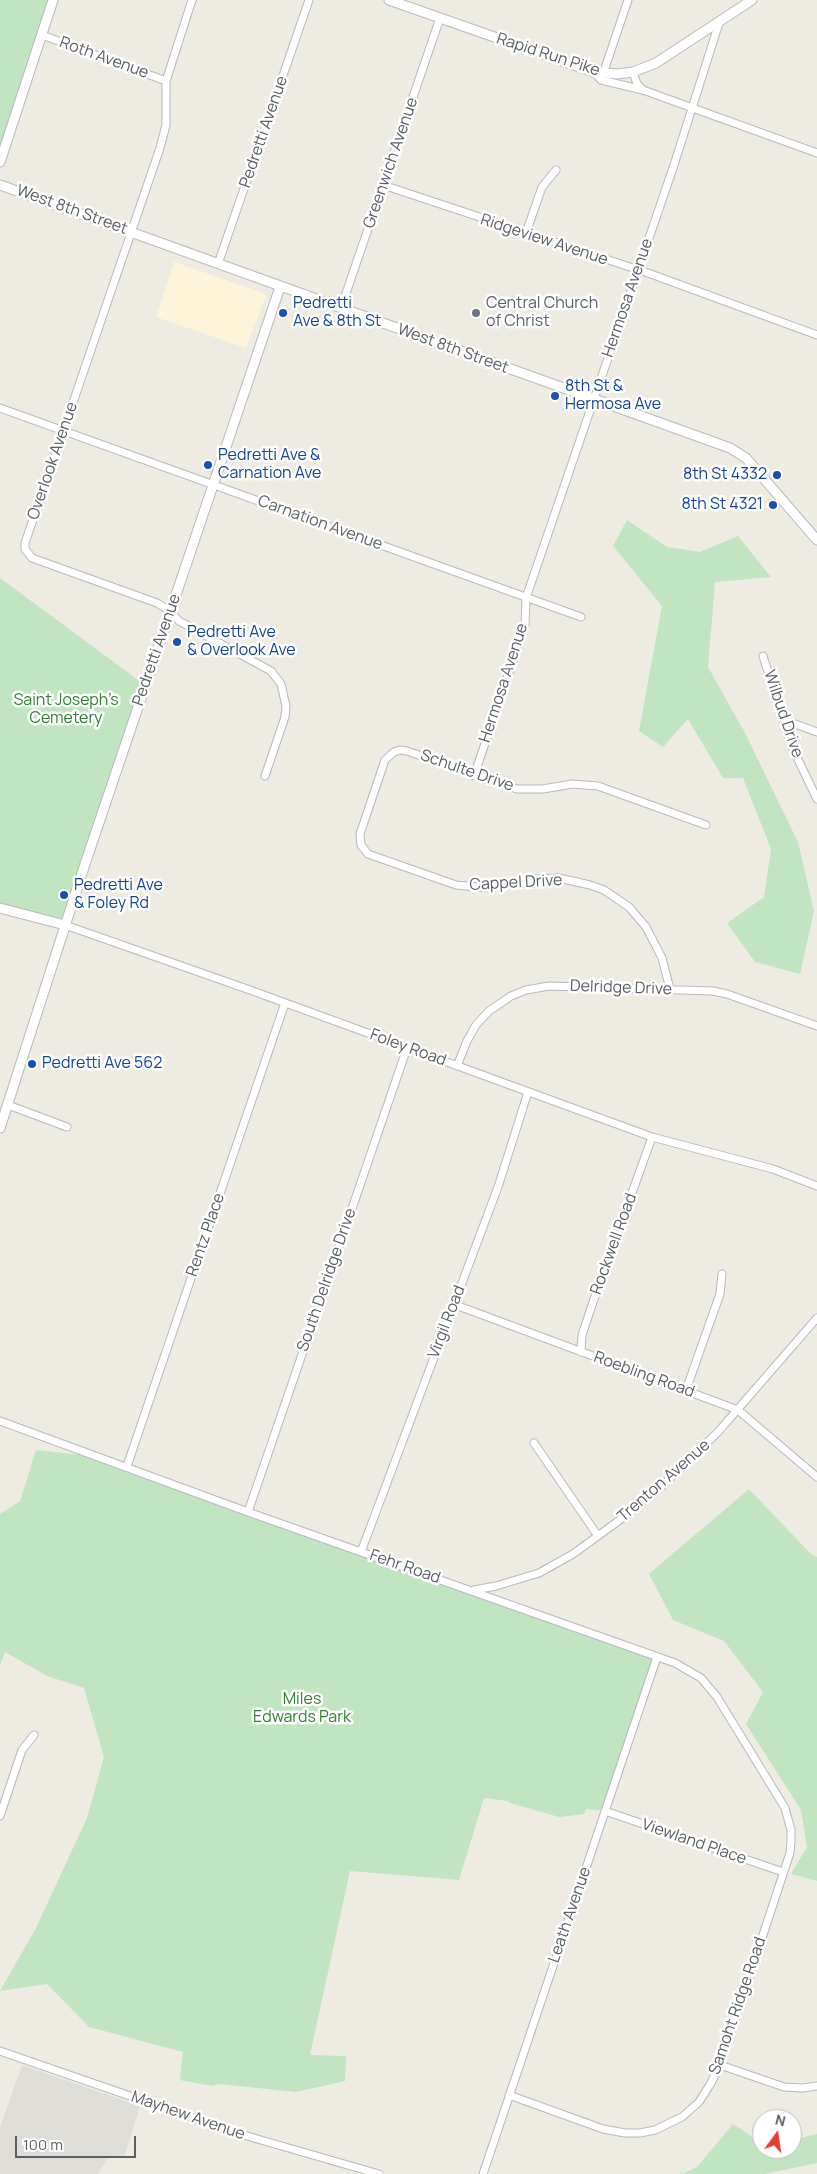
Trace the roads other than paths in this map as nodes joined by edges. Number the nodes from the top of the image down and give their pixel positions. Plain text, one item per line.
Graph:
1 (54, 0) edge
2 (192, 0) edge
3 (309, 0) edge
4 (389, 0) edge
5 (628, 0) edge
6 (752, 0) edge
7 (440, 18) junction
8 (720, 20) junction
9 (42, 35) junction
10 (633, 72) junction
11 (599, 73) junction
12 (166, 81) junction
13 (644, 90) junction
14 (693, 108) junction
15 (817, 153) edge
16 (0, 162) edge
17 (556, 170) dead end
18 (0, 184) edge
19 (383, 185) junction
20 (132, 231) junction
21 (526, 234) junction
22 (218, 264) junction
23 (637, 271) junction
24 (280, 287) junction
25 (341, 308) junction
26 (817, 336) edge
27 (594, 399) junction
28 (0, 408) edge
29 (64, 431) junction
30 (213, 484) junction
31 (817, 540) edge
32 (526, 598) junction
33 (170, 611) junction
34 (581, 618) dead end
35 (763, 656) dead end
36 (784, 720) junction
37 (817, 732) edge
38 (266, 776) dead end
39 (474, 776) junction
40 (817, 799) edge
41 (706, 825) dead end
42 (368, 854) joint
43 (0, 908) edge
44 (66, 925) junction
45 (670, 989) junction
46 (285, 1003) junction
47 (817, 1026) edge
48 (407, 1048) junction
49 (457, 1066) junction
50 (528, 1092) junction
51 (8, 1105) junction
52 (67, 1127) dead end
53 (0, 1128) edge
54 (652, 1136) junction
55 (817, 1186) edge
56 (722, 1274) dead end
57 (453, 1304) junction
58 (817, 1318) edge
59 (581, 1352) junction
60 (686, 1390) junction
61 (738, 1410) junction
62 (0, 1421) edge
63 (534, 1443) dead end
64 (127, 1466) junction
65 (817, 1477) edge
66 (248, 1512) junction
67 (598, 1536) junction
68 (361, 1552) junction
69 (473, 1590) junction
70 (657, 1657) junction
71 (34, 1734) dead end
72 (764, 1773) joint
73 (605, 1811) junction
74 (0, 1816) edge
75 (782, 1872) junction
76 (0, 2052) edge
77 (720, 2065) junction
78 (817, 2086) edge
79 (510, 2094) junction
80 (379, 2174) edge
81 (483, 2174) edge

1 - 9 street
2 - 12 street, Overlook Avenue
3 - 22 street, Pedretti Avenue
4 - 7 street, Rapid Run Pike
5 - 11 street
6 - 8 street, Rapid Run Pike
7 - 11 street, Rapid Run Pike
7 - 19 street, Greenwich Avenue
8 - 10 street, Rapid Run Pike
8 - 14 street, Hermosa Avenue
9 - 12 street, Roth Avenue
9 - 16 street
10 - 11 street, Rapid Run Pike
10 - 13 street
11 - 13 street
12 - 20 street, Overlook Avenue
13 - 14 street
14 - 15 street
14 - 23 street, Hermosa Avenue
17 - 21 street
18 - 20 street, West 8th Street
19 - 21 street, Ridgeview Avenue
19 - 25 street, Greenwich Avenue
20 - 22 street, West 8th Street
20 - 29 street, Overlook Avenue
21 - 23 street, Ridgeview Avenue
22 - 24 street, West 8th Street
23 - 26 street, Ridgeview Avenue
23 - 27 street, Hermosa Avenue
24 - 25 street, West 8th Street
24 - 30 street, Pedretti Avenue
25 - 27 street, West 8th Street
27 - 31 street, West 8th Street
27 - 32 street, Hermosa Avenue
28 - 29 street, Carnation Avenue
29 - 30 street, Carnation Avenue
29 - 33 street, Overlook Avenue
30 - 32 street, Carnation Avenue
30 - 33 street, Pedretti Avenue
32 - 34 street, Carnation Avenue
32 - 39 street, Hermosa Avenue
33 - 38 street, Overlook Avenue
33 - 44 street, Pedretti Avenue
35 - 36 street, Wilbud Drive
36 - 37 street
36 - 40 street, Wilbud Drive
39 - 41 street, Schulte Drive
39 - 42 street, Schulte Drive
42 - 45 street, Cappel Drive
43 - 44 street, Foley Road
44 - 46 street, Foley Road
44 - 51 street, Pedretti Avenue
45 - 47 street, Delridge Drive
45 - 49 street, Delridge Drive
46 - 48 street, Foley Road
46 - 64 street, Rentz Place
48 - 49 street, Foley Road
48 - 66 street, South Delridge Drive
49 - 50 street, Foley Road
50 - 54 street, Foley Road
50 - 57 street, Virgil Road
51 - 52 street
51 - 53 street, Pedretti Avenue
54 - 55 street, Foley Road
54 - 59 street, Rockwell Road
56 - 60 street
57 - 59 street, Roebling Road
57 - 68 street, Virgil Road
58 - 61 street, Trenton Avenue
59 - 60 street, Roebling Road
60 - 61 street, Roebling Road
61 - 65 street, Roebling Road
61 - 67 street, Trenton Avenue
62 - 64 street, Fehr Road
63 - 67 street
64 - 66 street, Fehr Road
66 - 68 street, Fehr Road
67 - 69 street, Trenton Avenue
68 - 69 street, Fehr Road
69 - 70 street, Fehr Road
70 - 72 street, Fehr Road
70 - 73 street, Leath Avenue
71 - 74 street
72 - 75 street, Samoht Ridge Road
73 - 75 street, Viewland Place
73 - 79 street, Leath Avenue
75 - 77 street, Samoht Ridge Road
76 - 80 street, Mayhew Avenue
77 - 78 street
77 - 79 street, Samoht Ridge Road
79 - 81 street, Leath Avenue

